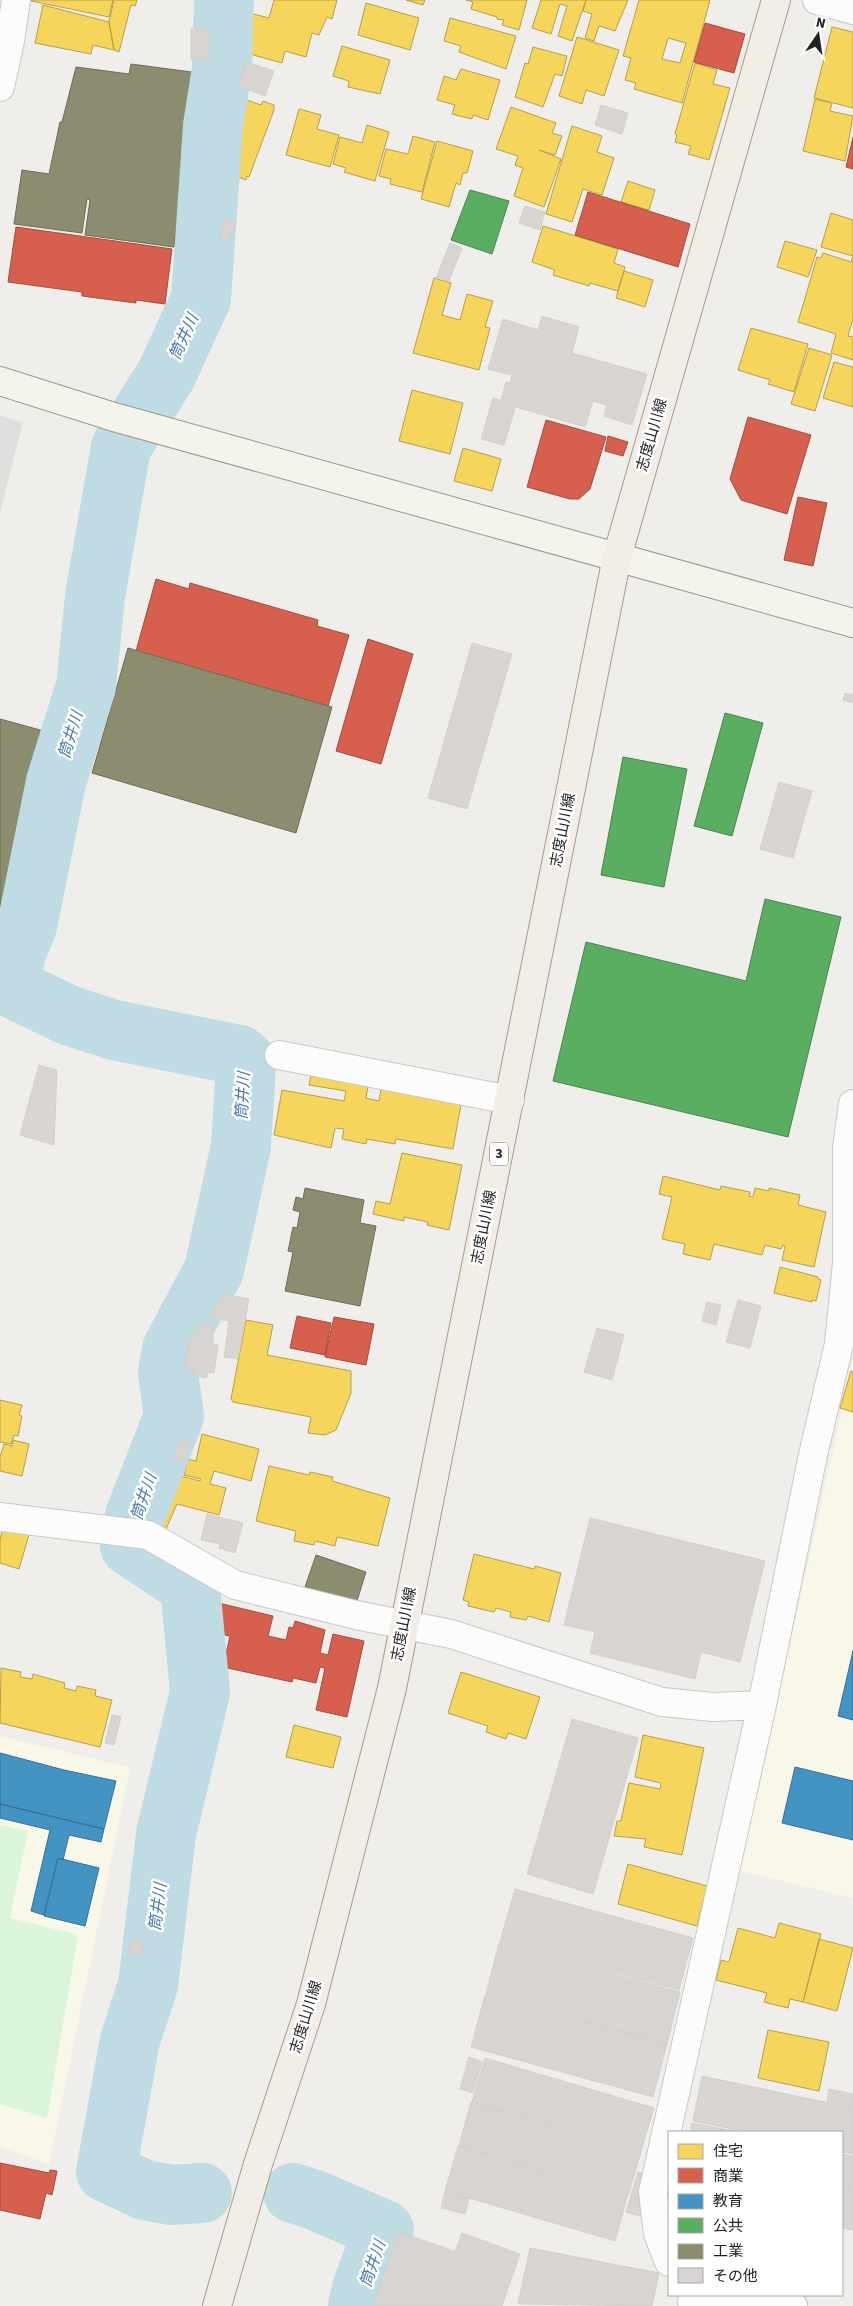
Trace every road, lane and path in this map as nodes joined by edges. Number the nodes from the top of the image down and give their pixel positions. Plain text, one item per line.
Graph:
1 (16, 0) edge
2 (776, 0) edge
3 (817, 0) edge
4 (853, 10) edge
5 (0, 87) edge
6 (0, 381) edge
7 (617, 557) junction
8 (853, 623) edge
9 (279, 1056) dead end
10 (510, 1100) junction
11 (853, 1104) edge
12 (846, 1346) edge
13 (0, 1517) edge
14 (404, 1625) junction
15 (762, 1705) junction
16 (668, 2259) edge
17 (692, 2301) edge
18 (217, 2306) edge
19 (793, 2306) edge

1 - 5 street
2 - 7 main road, 志度山川線 / 3
3 - 4 street
6 - 7 street
7 - 8 street
7 - 10 main road, 志度山川線 / 3
9 - 10 street
10 - 14 main road, 志度山川線 / 3
11 - 12 street
12 - 15 street
13 - 14 street
14 - 15 street
14 - 18 main road, 志度山川線 / 3
15 - 16 street
17 - 19 street

